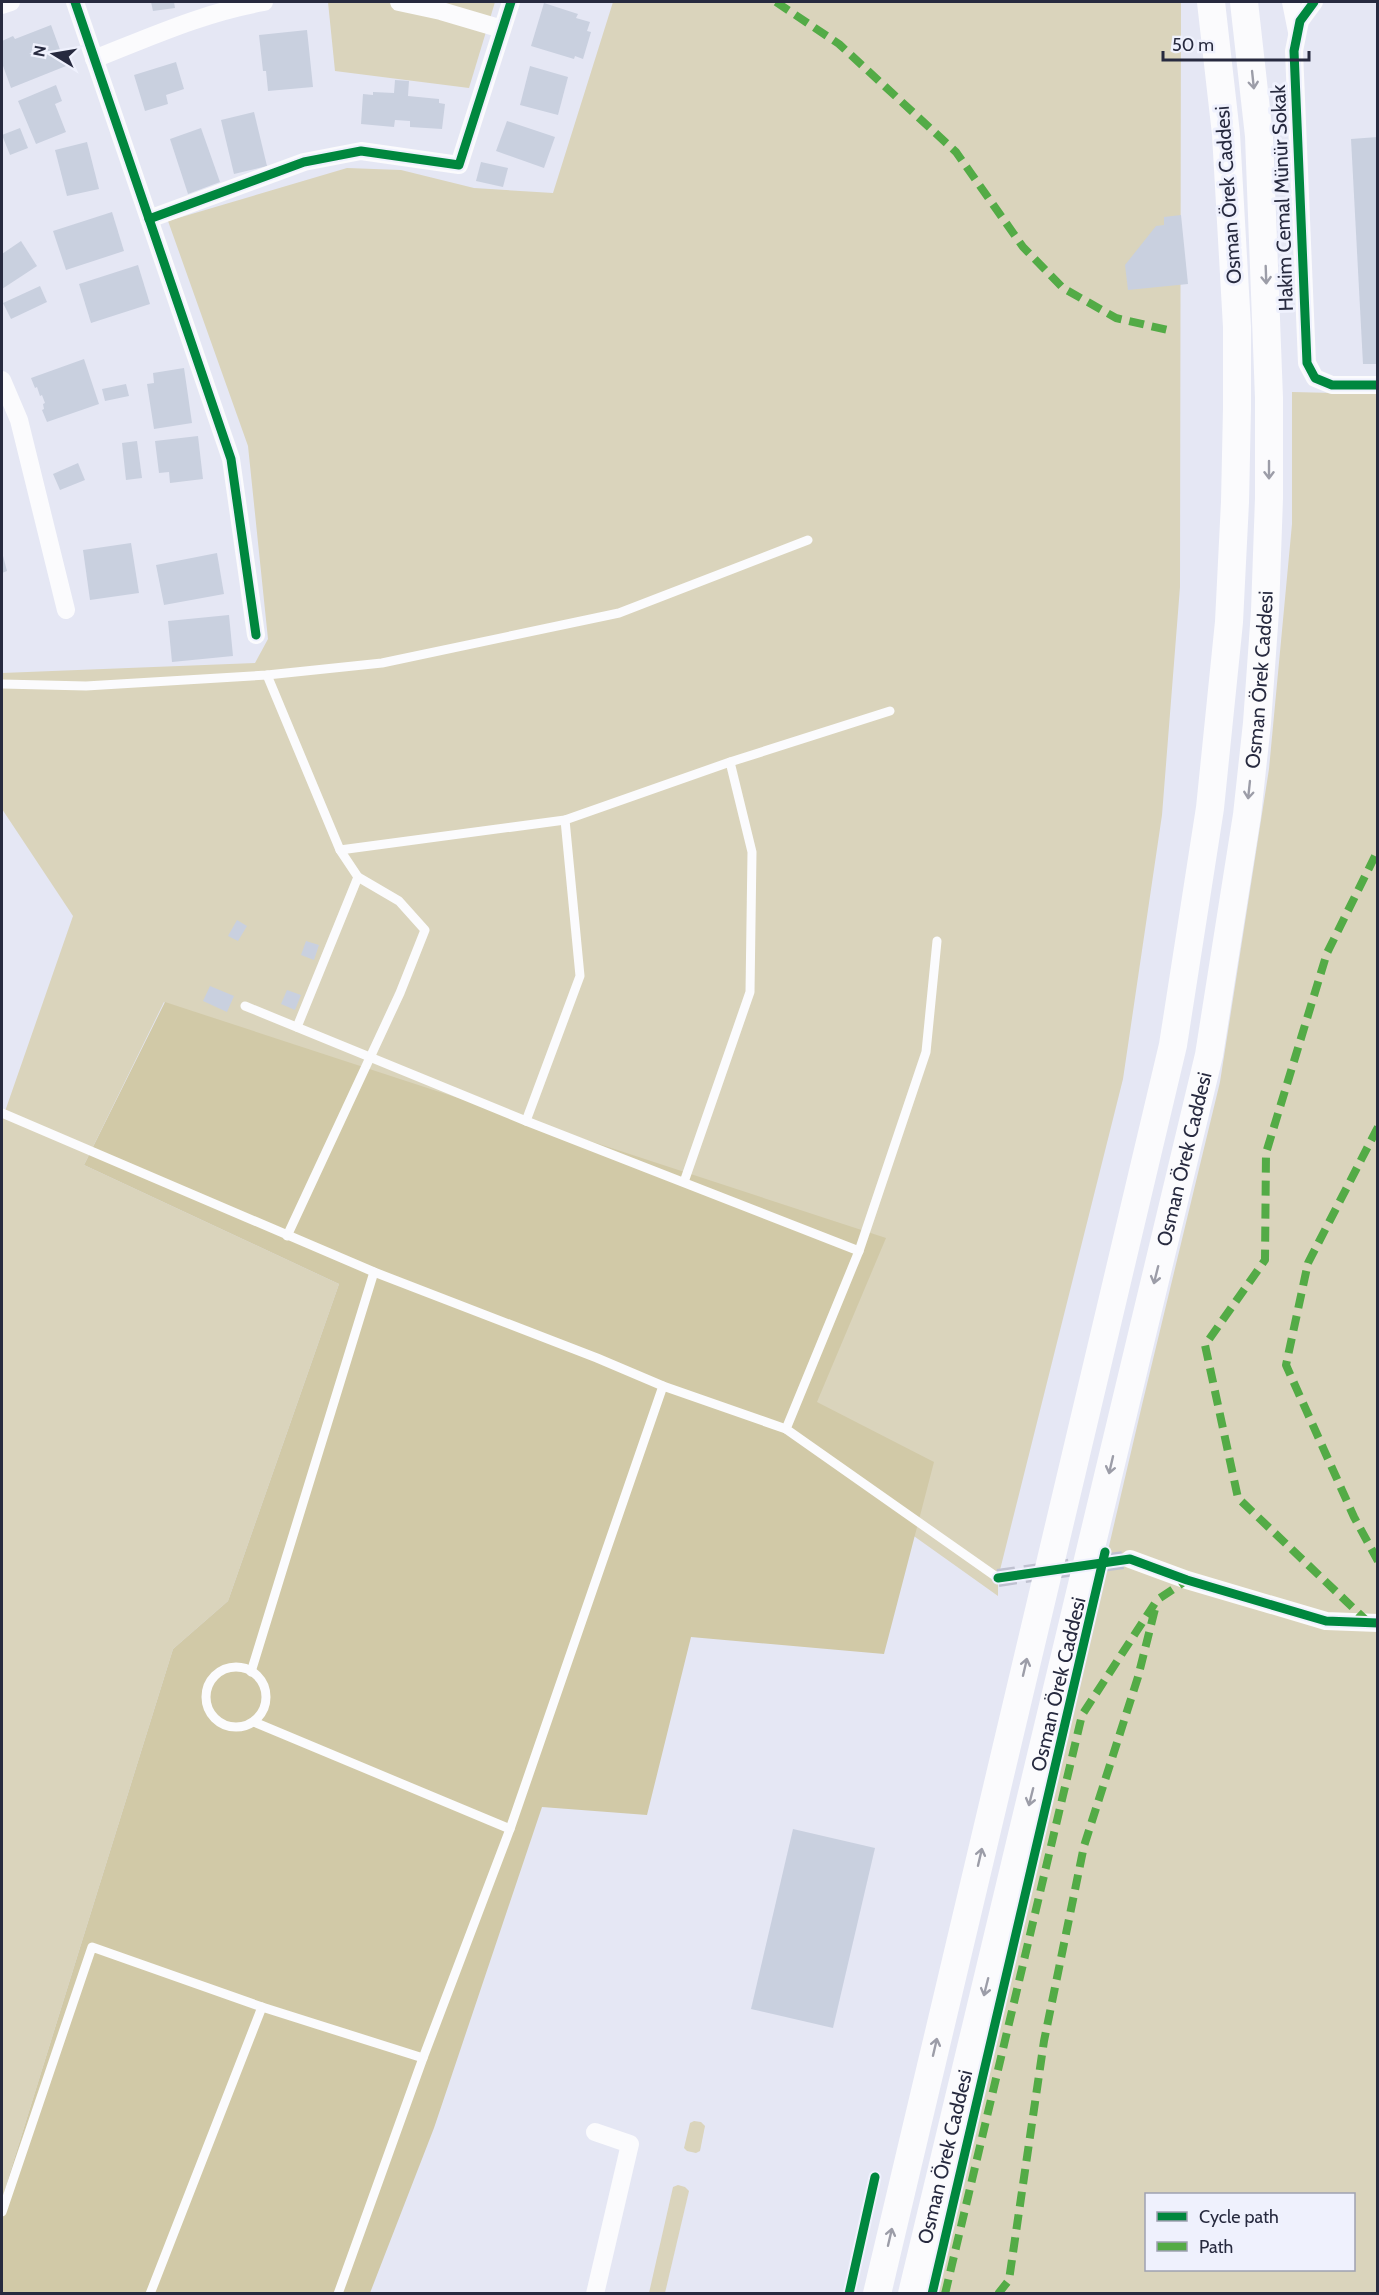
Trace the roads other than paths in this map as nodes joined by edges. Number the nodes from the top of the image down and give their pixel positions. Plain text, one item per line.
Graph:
1 (11, 2) edge
2 (75, 2) edge
3 (264, 2) edge
4 (399, 2) edge
5 (511, 2) edge
6 (1211, 2) edge
7 (1244, 2) edge
8 (1291, 2) edge
9 (1314, 2) edge
10 (239, 4) edge
11 (2, 5) edge
12 (502, 29) junction
13 (1297, 32) junction
14 (94, 59) junction
15 (149, 219) junction
16 (2, 380) edge
17 (1377, 385) edge
18 (808, 540) dead end
19 (66, 610) dead end
20 (256, 635) dead end
21 (267, 675) junction
22 (2, 684) edge
23 (890, 711) dead end
24 (730, 762) junction
25 (565, 820) junction
26 (340, 850) junction
27 (358, 877) junction
28 (937, 941) dead end
29 (245, 1006) dead end
30 (297, 1027) junction
31 (369, 1056) junction
32 (2, 1113) edge
33 (526, 1121) junction
34 (684, 1182) junction
35 (286, 1236) junction
36 (859, 1251) junction
37 (374, 1272) junction
38 (663, 1386) junction
39 (786, 1429) junction
40 (1130, 1560) tunnel mouth
41 (998, 1578) tunnel mouth
42 (1377, 1623) edge
43 (251, 1672) junction
44 (254, 1722) junction
45 (510, 1829) junction
46 (262, 2007) junction
47 (423, 2058) junction
48 (595, 2132) dead end
49 (2, 2212) edge
50 (150, 2294) edge
51 (338, 2294) edge
52 (595, 2294) edge
53 (877, 2294) edge
54 (912, 2294) edge

1 - 11 street
2 - 14 street
3 - 10 street
4 - 12 street
5 - 12 street
53 -> 6 main road, Osman Örek Caddesi
7 -> 54 main road, Osman Örek Caddesi
8 - 13 street
9 - 13 street, Hakim Cemal Münür Sokak
10 - 14 street
12 - 15 street
13 - 17 street, Hakim Cemal Münür Sokak
14 - 15 street
15 - 20 street
16 - 19 street
18 - 21 lane
21 - 22 lane
21 - 26 lane
23 - 24 lane
24 - 25 lane
24 - 34 lane
25 - 26 lane
25 - 33 lane
26 - 27 lane
27 - 30 lane
27 - 31 lane
28 - 36 lane
29 - 30 lane
30 - 31 lane
31 - 33 lane
31 - 35 lane
32 - 35 lane
33 - 34 lane
34 - 36 lane
35 - 37 lane
36 - 39 lane
37 - 38 lane
37 - 43 lane
38 - 39 lane
38 - 45 lane
39 - 41 lane
40 - 42 street
43 - 44 lane
43 - 44 lane
44 - 45 lane
45 - 47 lane
46 - 47 lane
46 - 49 lane
46 - 50 lane
47 - 51 lane
48 - 52 street

